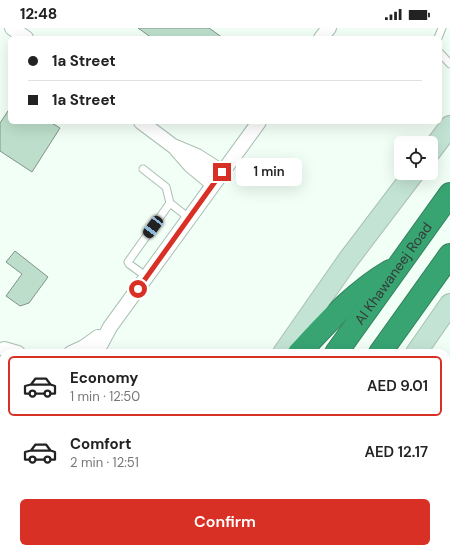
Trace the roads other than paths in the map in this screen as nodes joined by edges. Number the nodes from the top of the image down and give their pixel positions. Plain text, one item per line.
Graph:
1 (12, 28) edge
2 (23, 36) edge
3 (442, 54) edge
4 (450, 64) edge
5 (144, 124) edge
6 (258, 124) edge
7 (450, 126) edge
8 (438, 142) edge
9 (144, 168) dead end
10 (217, 178) junction
11 (409, 180) edge
12 (450, 194) edge
13 (170, 203) junction
14 (189, 218) junction
15 (450, 255) edge
16 (400, 265) junction
17 (147, 276) junction
18 (450, 304) edge
19 (110, 327) junction
20 (78, 349) edge
21 (95, 349) edge
22 (285, 349) edge
23 (303, 349) edge
24 (339, 349) edge
25 (383, 349) edge
26 (419, 349) edge

1 - 2 street
3 - 4 lane
5 - 10 street
6 - 10 street
7 - 8 street
9 - 13 lane
10 - 14 street
11 - 22 street
12 - 16 highway, Al Khawaneej Road
13 - 14 lane
13 - 17 lane
14 - 17 street
15 - 25 highway
16 - 23 highway
16 - 24 highway, Al Khawaneej Road
17 - 19 street
18 - 26 street
19 - 20 street
19 - 21 street

